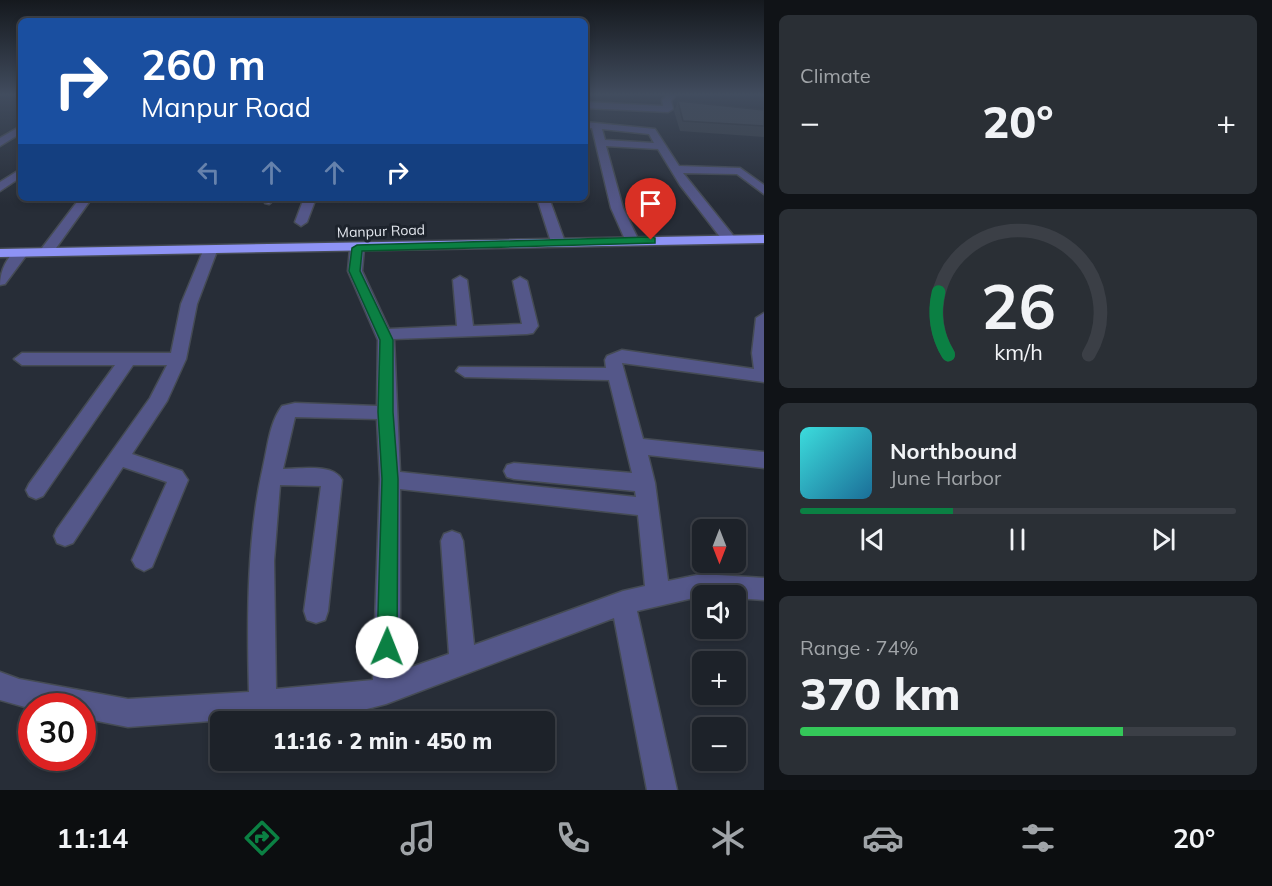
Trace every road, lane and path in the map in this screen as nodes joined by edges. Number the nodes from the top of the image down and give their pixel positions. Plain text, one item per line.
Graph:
1 (17, 132) edge
2 (594, 132) edge
3 (651, 132) edge
4 (0, 143) edge
5 (599, 143) junction
6 (662, 146) junction
7 (674, 169) junction
8 (18, 173) edge
9 (0, 188) edge
10 (764, 191) edge
11 (84, 201) edge
12 (309, 201) edge
13 (544, 201) edge
14 (301, 222) dead end
15 (729, 239) junction
16 (764, 239) edge
17 (632, 241) junction
18 (558, 243) junction
19 (357, 248) junction
20 (210, 251) junction
21 (21, 252) junction
22 (46, 252) junction
23 (0, 253) edge
24 (460, 280) dead end
25 (0, 281) edge
26 (520, 281) dead end
27 (764, 318) edge
28 (466, 333) junction
29 (385, 334) junction
30 (22, 359) dead end
31 (178, 359) junction
32 (127, 361) junction
33 (465, 371) dead end
34 (615, 375) junction
35 (763, 376) edge
36 (386, 412) junction
37 (635, 446) junction
38 (119, 458) junction
39 (764, 460) edge
40 (514, 471) dead end
41 (269, 477) junction
42 (390, 479) junction
43 (645, 483) junction
44 (36, 490) dead end
45 (648, 507) junction
46 (65, 536) dead end
47 (452, 540) dead end
48 (144, 560) dead end
49 (764, 589) edge
50 (658, 595) junction
51 (623, 603) junction
52 (316, 611) dead end
53 (463, 661) junction
54 (0, 686) edge
55 (386, 690) junction
56 (263, 705) junction
57 (662, 790) edge

1 - 4 street
2 - 5 street
3 - 6 street
5 - 6 street
5 - 17 street
6 - 7 street
7 - 10 street
7 - 15 street
8 - 9 street
11 - 22 street
12 - 14 street
13 - 18 street
15 - 16 highway, Manpur Road
15 - 17 highway, Manpur Road
17 - 18 highway, Manpur Road
18 - 19 highway, Manpur Road
19 - 20 highway, Manpur Road
19 - 29 street
20 - 22 highway, Manpur Road
20 - 31 street
21 - 22 highway, Manpur Road
21 - 23 highway, Manpur Road
21 - 25 street
24 - 28 street
26 - 28 street
27 - 35 street
28 - 29 street
29 - 36 street
30 - 32 street
31 - 32 street
31 - 38 street
32 - 44 street
33 - 34 street
34 - 35 street
34 - 37 street
36 - 41 street
36 - 42 street
37 - 39 street
37 - 43 street
38 - 46 street
38 - 48 street
40 - 43 street
41 - 52 street
41 - 56 street
42 - 45 street
42 - 55 street
43 - 45 street
45 - 50 street
47 - 53 street
49 - 50 street
50 - 51 street
51 - 53 street
51 - 57 street
53 - 55 street
54 - 56 street
55 - 56 street

